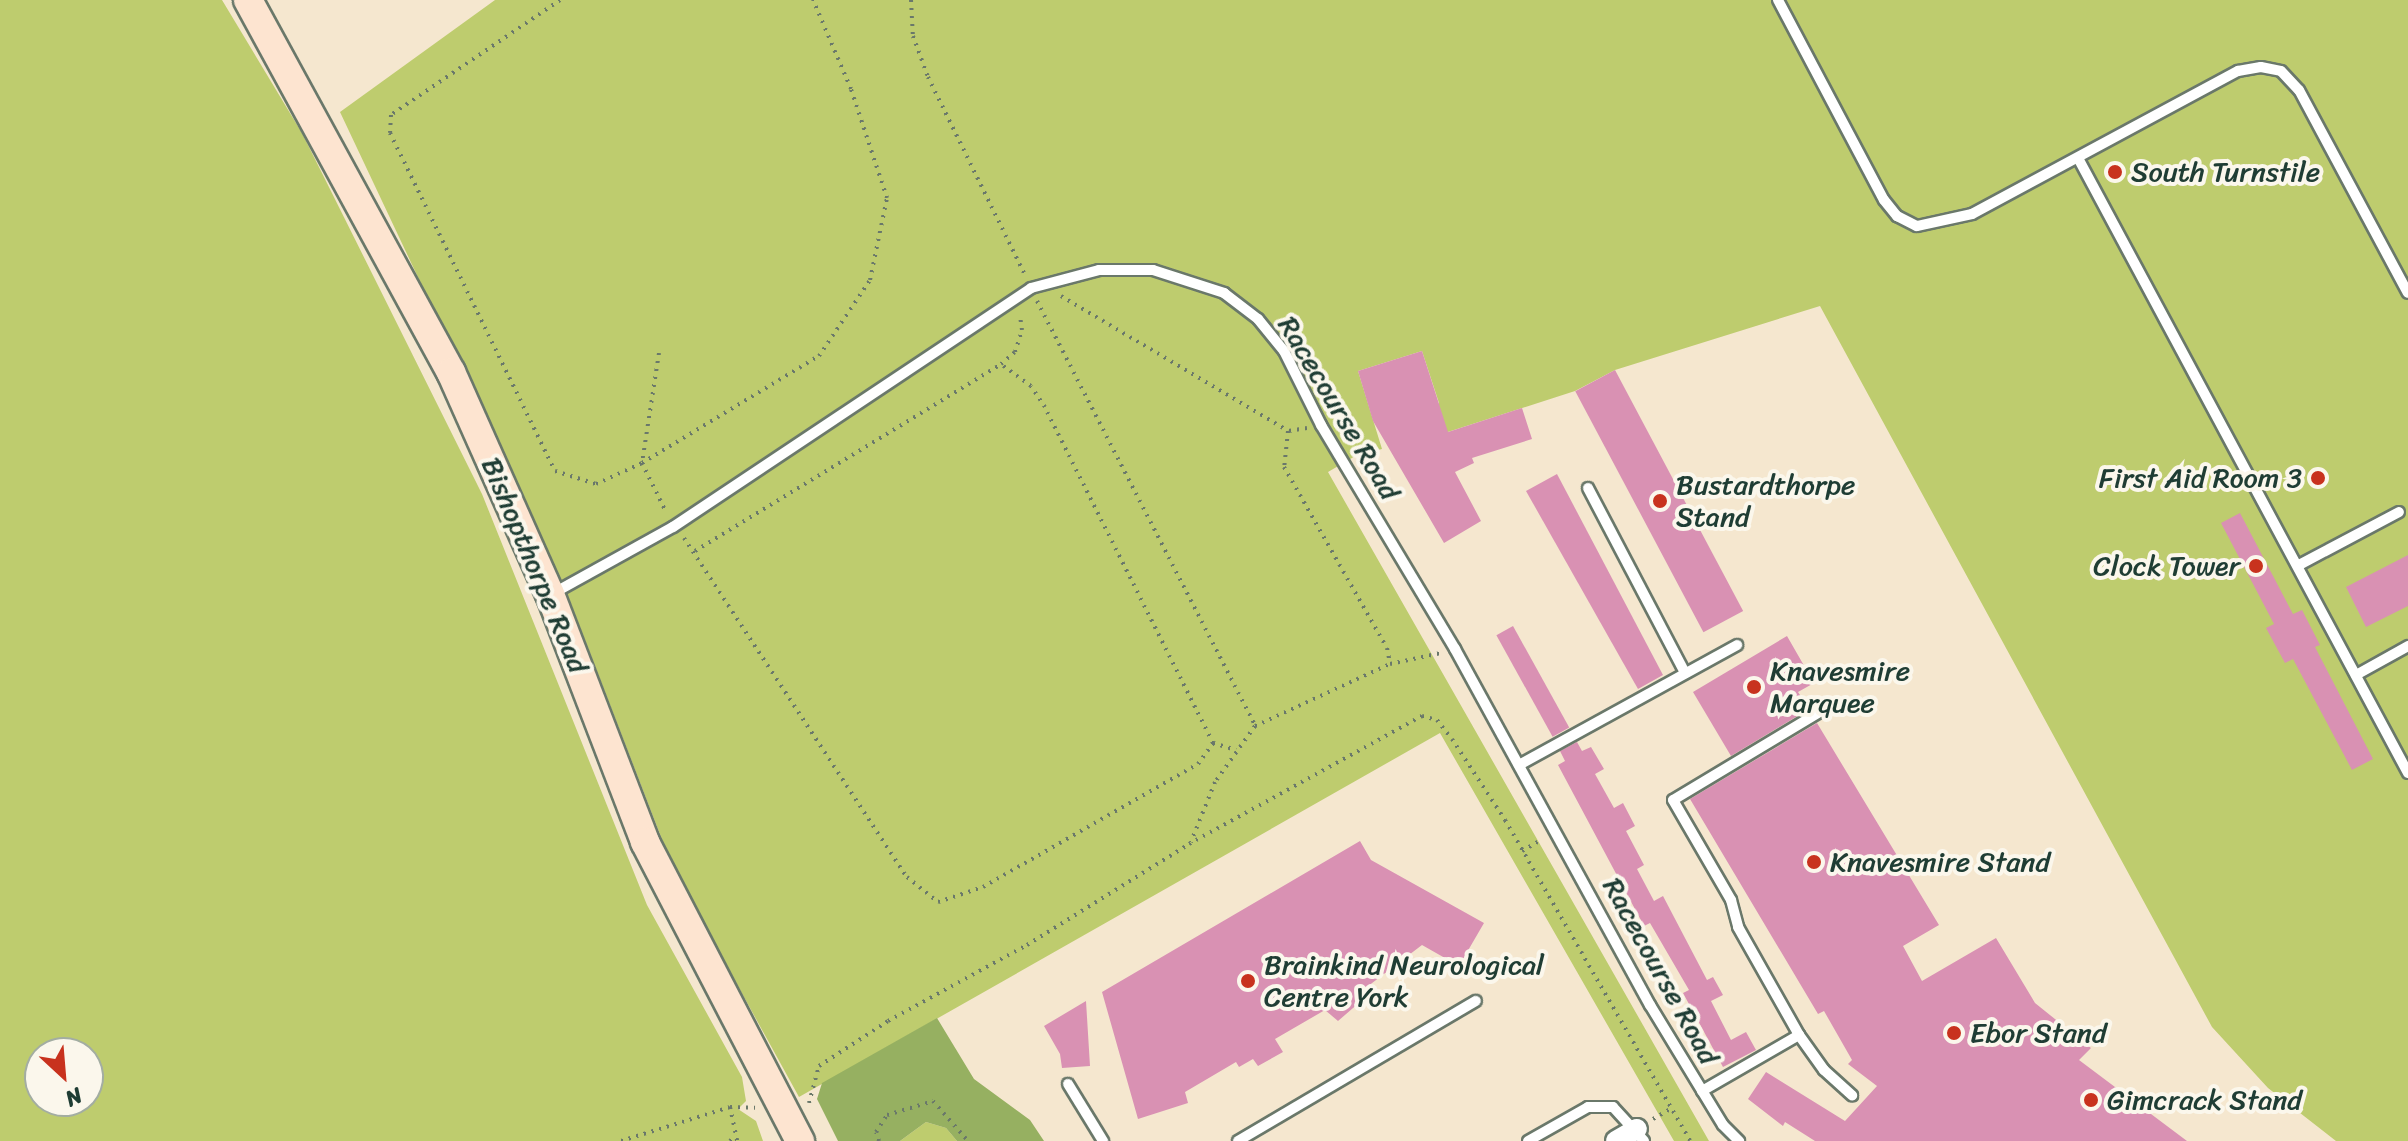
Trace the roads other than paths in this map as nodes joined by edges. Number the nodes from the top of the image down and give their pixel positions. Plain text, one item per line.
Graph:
1 (248, 0) edge
2 (1778, 0) edge
3 (2078, 158) junction
4 (2408, 293) edge
5 (1588, 488) dead end
6 (2399, 512) dead end
7 (2299, 565) junction
8 (550, 594) junction
9 (1737, 645) dead end
10 (2408, 646) edge
11 (1685, 673) junction
12 (2356, 675) junction
13 (1818, 713) dead end
14 (1519, 765) junction
15 (2408, 773) edge
16 (1476, 1001) dead end
17 (1799, 1035) junction
18 (1068, 1084) dead end
19 (1702, 1091) junction
20 (1852, 1095) dead end
21 (1640, 1135) edge
22 (798, 1138) edge
23 (1103, 1141) edge
24 (1238, 1141) edge
25 (1528, 1141) edge
26 (1616, 1141) edge
27 (1739, 1141) edge

1 - 8 street, Bishopthorpe Road
2 - 3 lane
3 - 4 lane
3 - 7 lane
5 - 11 lane
6 - 7 lane
7 - 12 lane
8 - 14 lane, Racecourse Road
8 - 22 street, Bishopthorpe Road
9 - 11 lane
10 - 12 lane
11 - 14 lane
12 - 15 lane
13 - 17 lane
14 - 19 lane, Racecourse Road
16 - 24 lane
17 - 19 lane
17 - 20 lane
18 - 23 lane
19 - 27 lane, Racecourse Road
21 - 25 lane
21 - 26 street

